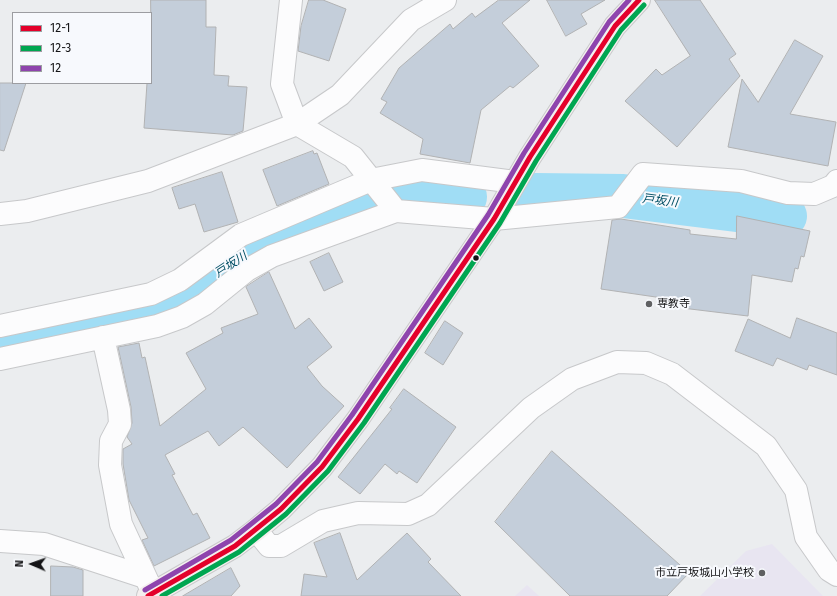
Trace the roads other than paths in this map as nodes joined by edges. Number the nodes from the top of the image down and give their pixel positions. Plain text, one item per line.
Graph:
1 (291, 0) edge
2 (445, 0) edge
3 (639, 0) edge
4 (297, 124) junction
5 (371, 180) junction
6 (515, 182) junction
7 (836, 187) edge
8 (396, 211) junction
9 (0, 214) edge
10 (494, 219) junction
11 (0, 326) edge
12 (103, 337) junction
13 (0, 358) edge
14 (256, 530) junction
15 (0, 541) edge
16 (837, 575) edge
17 (154, 590) edge

1 - 4 street
2 - 4 street
3 - 6 main road
4 - 5 street
4 - 9 street
5 - 6 street
5 - 8 street
5 - 11 street
6 - 10 main road
7 - 10 street
8 - 10 street
8 - 12 street
10 - 14 main road
12 - 13 street
12 - 17 street
14 - 16 street
14 - 17 main road
15 - 17 street

